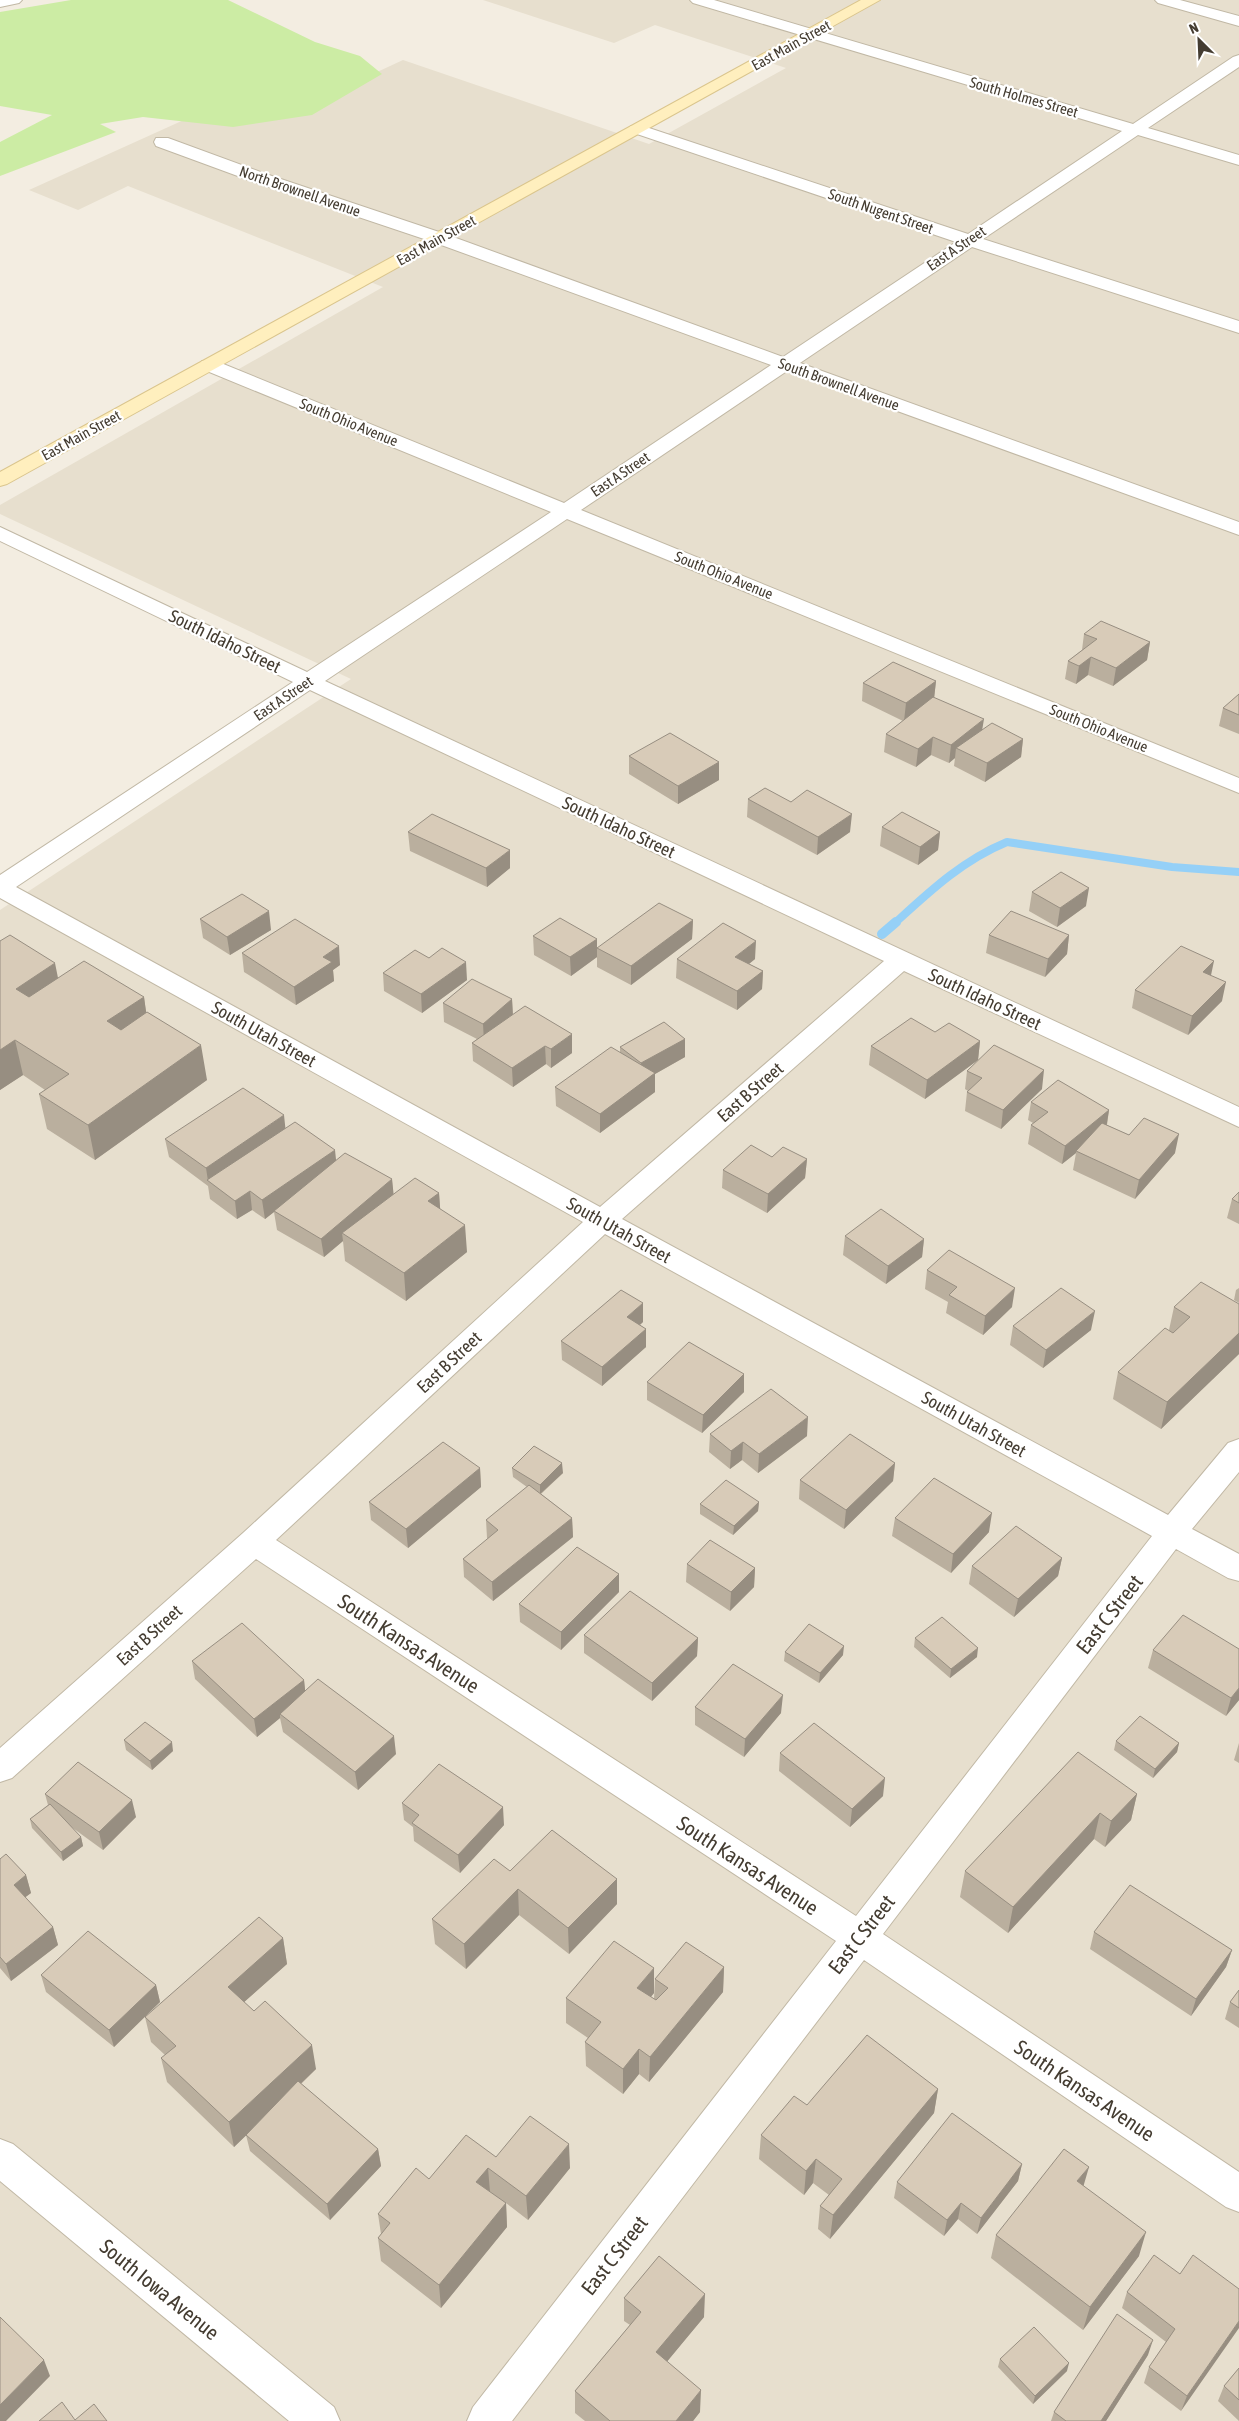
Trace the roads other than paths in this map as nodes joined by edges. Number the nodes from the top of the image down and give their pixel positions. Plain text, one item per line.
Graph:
1 (14, 0) edge
2 (698, 0) edge
3 (872, 0) edge
4 (1163, 0) edge
5 (0, 2) edge
6 (1239, 21) edge
7 (810, 34) junction
8 (1239, 60) edge
9 (637, 129) junction
10 (1135, 129) junction
11 (162, 142) dead end
12 (1239, 160) edge
13 (439, 238) junction
14 (968, 240) junction
15 (1239, 327) edge
16 (783, 363) junction
17 (209, 365) junction
18 (0, 480) edge
19 (567, 510) junction
20 (1239, 529) edge
21 (0, 533) edge
22 (308, 681) junction
23 (1239, 786) edge
24 (0, 887) edge
25 (901, 960) junction
26 (1239, 1118) edge
27 (602, 1221) junction
28 (1239, 1451) edge
29 (1172, 1532) junction
30 (254, 1542) junction
31 (1239, 1568) edge
32 (0, 1768) edge
33 (859, 1937) junction
34 (0, 2157) edge
35 (1239, 2194) edge
36 (320, 2421) edge
37 (487, 2421) edge

1 - 5 street
2 - 7 street, South Holmes Street
3 - 7 street, East Main Street
4 - 6 street
7 - 9 street, East Main Street
7 - 10 street, South Holmes Street
8 - 10 street, East A Street
9 - 13 street, East Main Street
9 - 14 street, South Nugent Street
10 - 12 street, South Holmes Street
10 - 14 street, East A Street
11 - 13 street, North Brownell Avenue
13 - 16 street, South Brownell Avenue
13 - 17 street, East Main Street
14 - 15 street, South Nugent Street
14 - 16 street, East A Street
16 - 19 street, East A Street
16 - 20 street, South Brownell Avenue
17 - 18 street, East Main Street
17 - 19 street, South Ohio Avenue
19 - 22 street, East A Street
19 - 23 street, South Ohio Avenue
21 - 22 street, South Idaho Street
22 - 24 street, East A Street
22 - 25 street, South Idaho Street
24 - 27 street, South Utah Street
25 - 26 street, South Idaho Street
25 - 27 street, East B Street
27 - 29 street, South Utah Street
27 - 30 street, East B Street
28 - 29 street, East C Street
29 - 31 street, South Utah Street
29 - 33 street, East C Street
30 - 32 street, East B Street
30 - 33 street, South Kansas Avenue
33 - 35 street, South Kansas Avenue
33 - 37 street, East C Street
34 - 36 street, South Iowa Avenue

